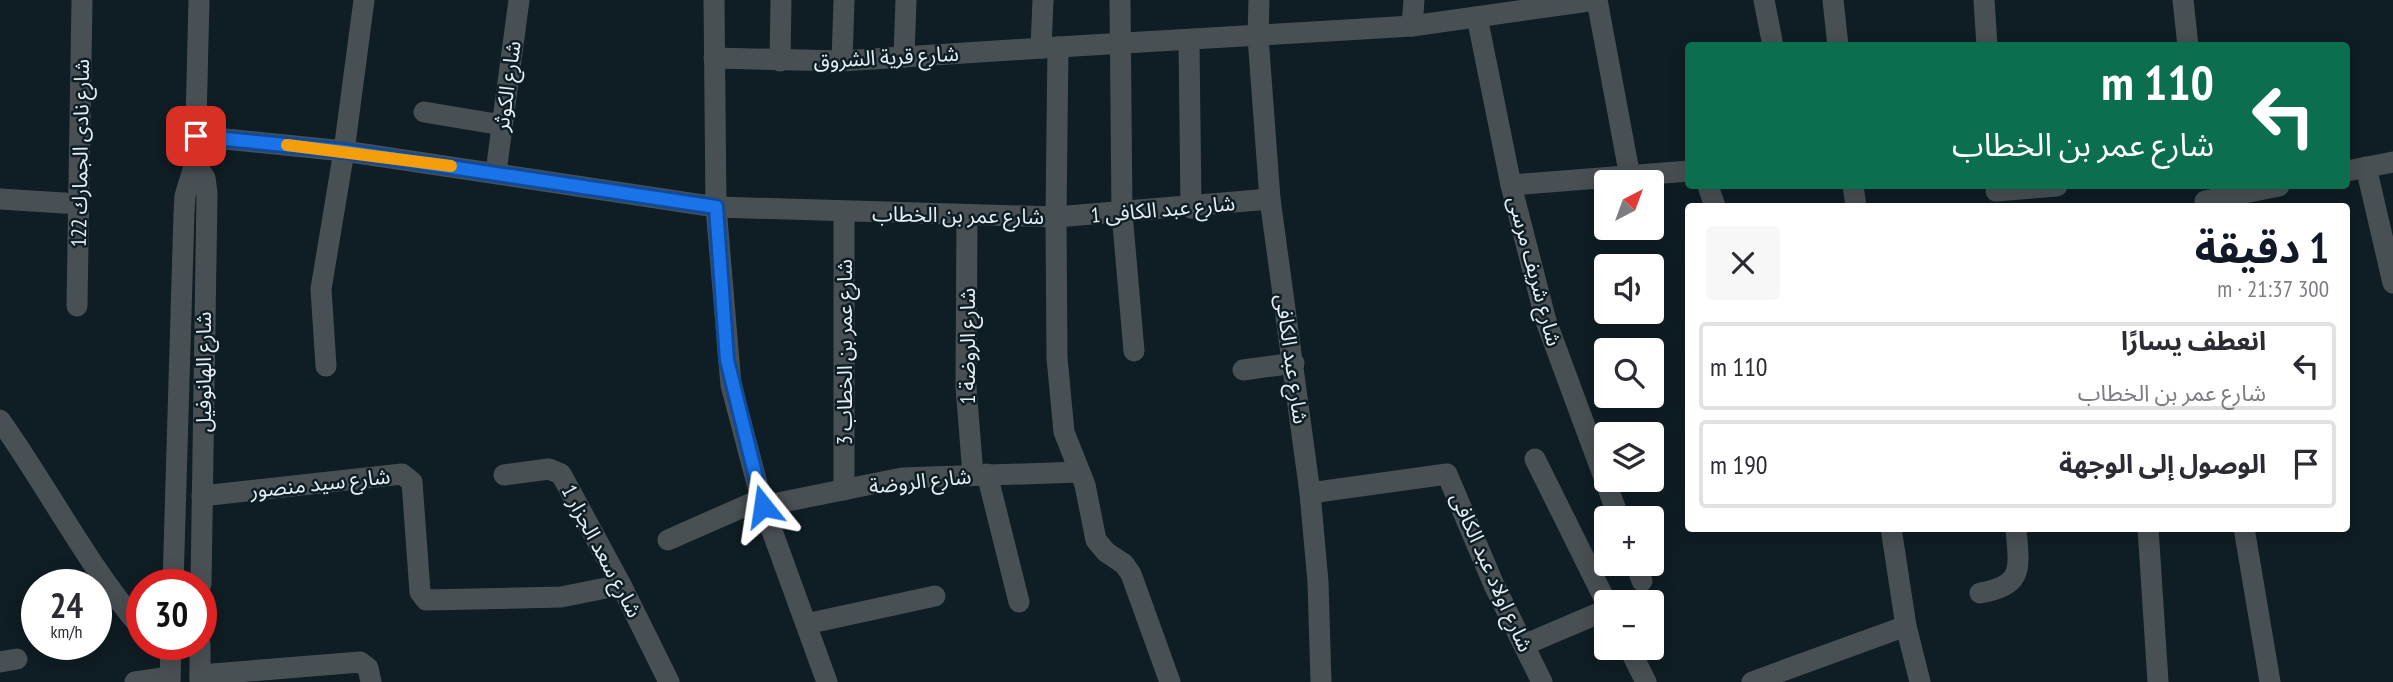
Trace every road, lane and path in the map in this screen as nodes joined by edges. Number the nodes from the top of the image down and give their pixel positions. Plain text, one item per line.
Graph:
1 (82, 0) edge
2 (199, 0) edge
3 (364, 0) edge
4 (519, 0) edge
5 (714, 0) edge
6 (781, 0) edge
7 (844, 0) edge
8 (906, 0) edge
9 (1043, 0) edge
10 (1120, 0) edge
11 (1259, 0) edge
12 (1414, 0) edge
13 (1596, 0) edge
14 (1763, 0) edge
15 (1833, 0) edge
16 (1984, 0) edge
17 (2183, 0) edge
18 (1528, 5) edge
19 (1477, 17) junction
20 (1412, 26) junction
21 (1258, 37) junction
22 (1189, 40) junction
23 (1772, 42) edge
24 (1838, 42) edge
25 (1987, 42) edge
26 (2188, 42) edge
27 (1118, 44) junction
28 (1050, 48) junction
29 (904, 57) junction
30 (714, 58) junction
31 (780, 61) junction
32 (842, 61) junction
33 (424, 112) dead end
34 (502, 125) junction
35 (196, 136) junction
36 (344, 151) junction
37 (2393, 162) edge
38 (195, 163) junction
39 (2356, 169) edge
40 (1629, 170) edge
41 (1685, 171) edge
42 (496, 172) junction
43 (1664, 174) edge
44 (1594, 179) edge
45 (1511, 185) junction
46 (2034, 189) edge
47 (2260, 189) edge
48 (1996, 194) edge
49 (2204, 198) edge
50 (0, 199) edge
51 (1270, 199) junction
52 (79, 204) junction
53 (716, 207) junction
54 (1191, 208) junction
55 (844, 213) junction
56 (1122, 214) junction
57 (967, 216) junction
58 (1056, 217) junction
59 (2393, 283) edge
60 (77, 306) dead end
61 (1134, 351) dead end
62 (1294, 363) junction
63 (326, 366) dead end
64 (1243, 370) dead end
65 (0, 420) edge
66 (1535, 459) dead end
67 (1080, 472) junction
68 (505, 475) dead end
69 (980, 475) junction
70 (844, 490) junction
71 (1310, 493) junction
72 (202, 496) junction
73 (762, 503) junction
74 (1615, 506) edge
75 (1892, 532) edge
76 (2016, 532) edge
77 (2148, 532) edge
78 (2245, 532) edge
79 (667, 540) dead end
80 (173, 569) edge
81 (201, 569) edge
82 (621, 584) junction
83 (1600, 590) edge
84 (1980, 593) dead end
85 (935, 597) dead end
86 (1019, 602) dead end
87 (126, 609) edge
88 (1594, 615) edge
89 (806, 624) junction
90 (1906, 626) junction
91 (1524, 645) junction
92 (200, 660) edge
93 (1635, 660) edge
94 (171, 666) edge
95 (1784, 676) edge
96 (200, 678) edge
97 (135, 682) edge
98 (371, 682) edge
99 (669, 682) edge
100 (827, 682) edge
101 (1170, 682) edge
102 (1321, 682) edge
103 (1542, 682) edge
104 (1646, 682) edge
105 (1752, 682) edge
106 (1920, 682) edge
107 (2158, 682) edge
108 (2270, 682) edge

1 - 52 street, شارع نادى الجمارك 122
2 - 35 street, شارع الهانوفيل
3 - 36 street
4 - 34 street, شارع الكوثر
5 - 30 street
6 - 31 street
7 - 32 street
8 - 29 street
9 - 28 street, شارع عمر بن الخطاب
10 - 27 street
11 - 21 street, شارع عبد الكافى
12 - 20 street
13 - 18 street
13 - 40 street
14 - 23 street
15 - 24 street
16 - 25 street
17 - 26 street
18 - 19 street
19 - 20 street
19 - 45 street, شارع شريف مرسى
20 - 21 street
21 - 22 street
21 - 51 street, شارع عبد الكافى
22 - 27 street
22 - 54 street
27 - 28 street
27 - 56 street
28 - 29 street, شارع قرية الشروق
28 - 58 street, شارع عمر بن الخطاب
29 - 32 street, شارع قرية الشروق
30 - 31 street, شارع قرية الشروق
30 - 53 street
31 - 32 street, شارع قرية الشروق
33 - 34 street
34 - 42 street, شارع الكوثر
35 - 36 street, شارع عمر بن الخطاب
35 - 38 street, شارع الهانوفيل
36 - 42 street, شارع عمر بن الخطاب
36 - 63 street
37 - 39 street
38 - 72 street, شارع الهانوفيل
38 - 80 street, شارع الهانوفيل
39 - 59 street
41 - 43 street
42 - 53 street, شارع عمر بن الخطاب
44 - 45 street
45 - 74 street, شارع شريف مرسى
46 - 48 street
47 - 49 street
50 - 52 street
51 - 54 street, شارع عبد الكافى 1
51 - 62 street, شارع عبد الكافى
52 - 60 street, شارع نادى الجمارك 122
53 - 55 street, شارع عمر بن الخطاب
53 - 73 street
54 - 56 street, شارع عبد الكافى 1
55 - 57 street, شارع عمر بن الخطاب
55 - 70 street, شارع عمر بن الخطاب 3
56 - 58 street, شارع عبد الكافى 1
56 - 61 street
57 - 58 street, شارع عمر بن الخطاب
57 - 69 street, شارع الروضة 1
58 - 67 street
62 - 64 street
62 - 71 street, شارع عبد الكافى
65 - 87 street
66 - 83 street
67 - 69 street, شارع الروضة
67 - 101 street
68 - 82 street, شارع سعد الجزار 1
69 - 70 street, شارع الروضة
69 - 86 street, شارع الروضة 1
70 - 73 street, شارع الروضة
71 - 91 street, شارع اولاد عبد الكافى
71 - 102 street, شارع عبد الكافى
72 - 81 street, شارع الهانوفيل
72 - 82 street, شارع سيد منصور
73 - 79 street, شارع الروضة
73 - 89 street
75 - 90 street
76 - 84 street
77 - 107 street
78 - 108 street
82 - 99 street, شارع سعد الجزار 1
85 - 89 street
88 - 91 street
89 - 100 street
90 - 95 street
90 - 106 street
91 - 103 street, شارع اولاد عبد الكافى
92 - 96 street
93 - 104 street
94 - 97 street
95 - 105 street
96 - 98 street

